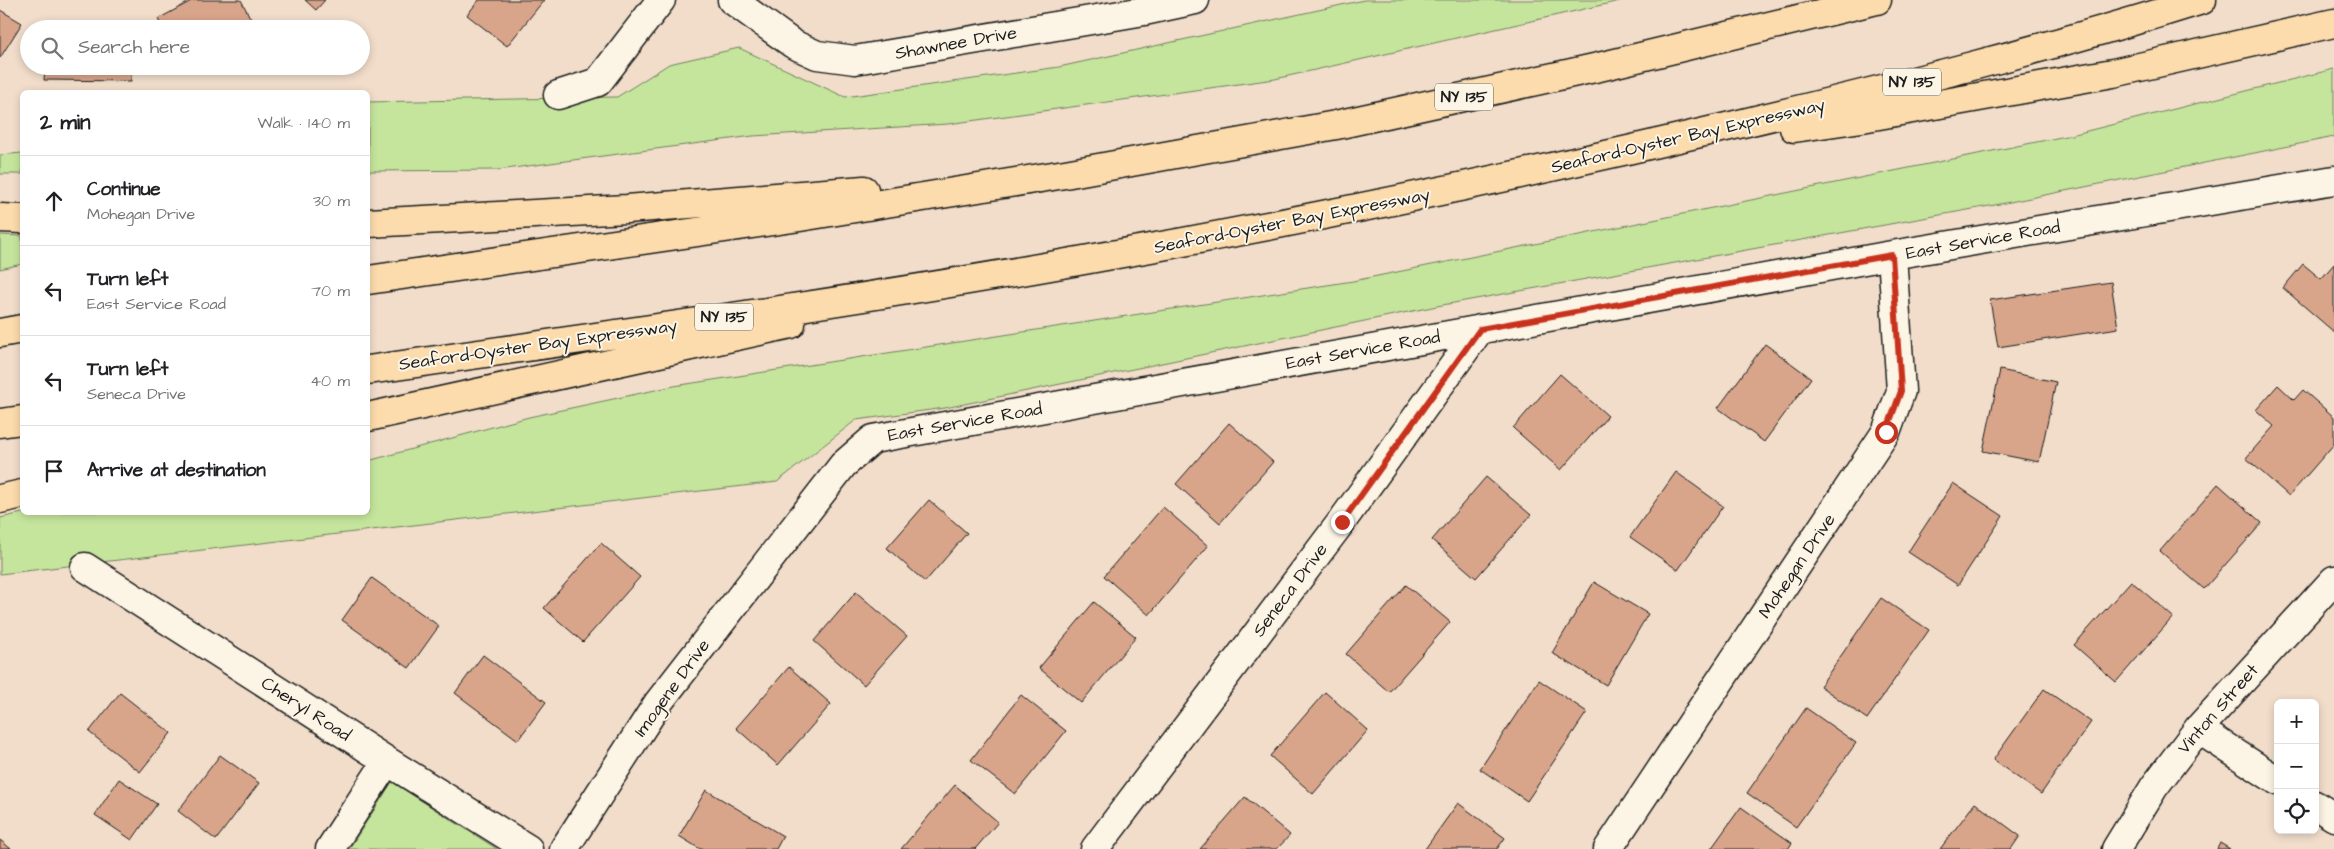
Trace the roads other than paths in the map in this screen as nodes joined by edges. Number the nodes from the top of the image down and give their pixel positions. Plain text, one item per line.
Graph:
1 (661, 0) edge
2 (732, 0) edge
3 (1195, 0) edge
4 (2202, 0) edge
5 (1870, 2) edge
6 (2334, 23) edge
7 (558, 95) dead end
8 (1619, 153) junction
9 (1065, 174) junction
10 (2334, 180) edge
11 (0, 218) edge
12 (20, 219) edge
13 (370, 223) edge
14 (1892, 255) junction
15 (1080, 261) junction
16 (370, 280) edge
17 (20, 329) edge
18 (1480, 329) junction
19 (0, 333) edge
20 (370, 370) edge
21 (370, 417) edge
22 (20, 420) edge
23 (0, 423) edge
24 (20, 494) edge
25 (0, 499) edge
26 (789, 534) joint
27 (85, 567) dead end
28 (2334, 580) edge
29 (2198, 729) junction
30 (387, 761) junction
31 (2274, 777) edge
32 (2319, 808) edge
33 (2334, 817) edge
34 (330, 849) edge
35 (528, 849) edge
36 (564, 849) edge
37 (1095, 849) edge
38 (1608, 849) edge
39 (2116, 849) edge

1 - 7 street
2 - 3 street, Shawnee Drive
4 - 8 highway, Seaford-Oyster Bay Expressway / NY 135
5 - 9 highway, NY 135
6 - 8 highway
8 - 15 highway, Seaford-Oyster Bay Expressway / NY 135
9 - 13 highway
9 - 16 highway, NY 135
10 - 14 street, East Service Road
11 - 12 highway
14 - 18 street, East Service Road
14 - 38 street, Mohegan Drive
15 - 20 highway, Seaford-Oyster Bay Expressway / NY 135
15 - 21 highway
17 - 19 highway
18 - 26 street, East Service Road
18 - 37 street, Seneca Drive
22 - 23 highway
24 - 25 highway
26 - 36 street, Imogene Drive
27 - 30 street, Cheryl Road
28 - 29 street, Vinton Street
29 - 31 street
29 - 39 street, Vinton Street
30 - 34 street
30 - 35 street, Cheryl Road
32 - 33 street

